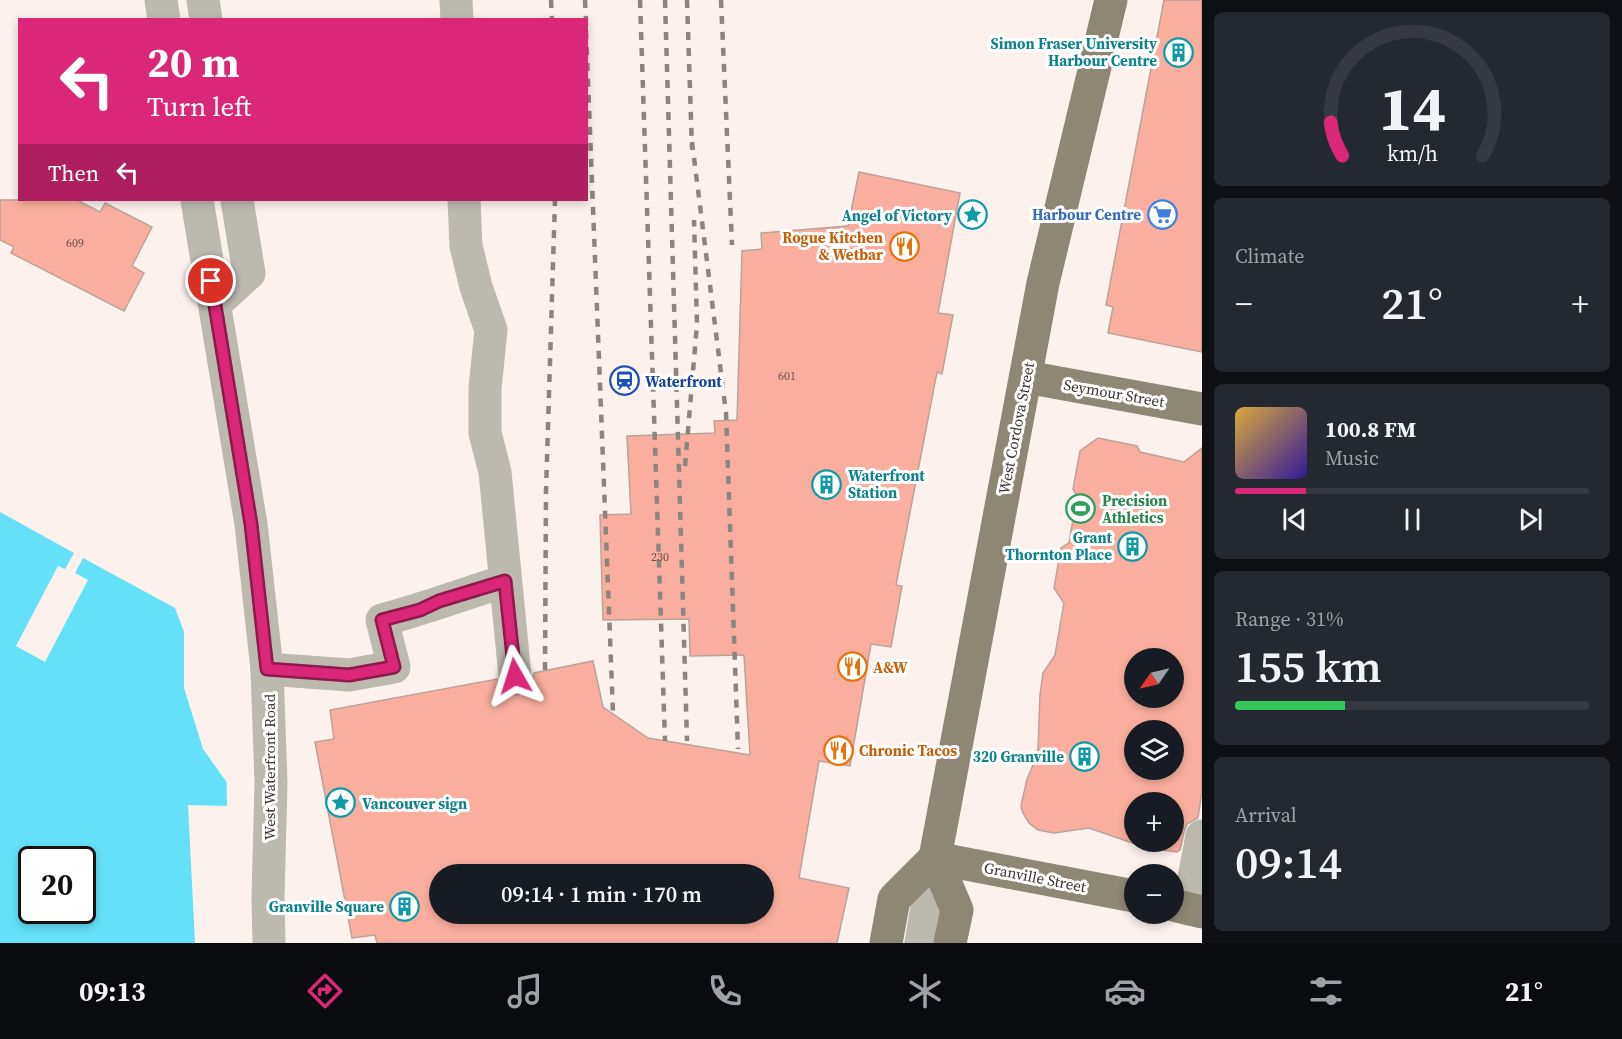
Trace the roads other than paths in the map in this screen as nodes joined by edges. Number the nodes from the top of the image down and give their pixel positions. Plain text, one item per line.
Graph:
1 (161, 0) edge
2 (203, 0) edge
3 (456, 0) edge
4 (1111, 0) edge
5 (164, 18) edge
6 (206, 18) edge
7 (457, 18) edge
8 (197, 201) edge
9 (237, 201) edge
10 (464, 201) edge
11 (215, 304) junction
12 (1026, 377) junction
13 (1202, 409) edge
14 (505, 581) junction
15 (267, 669) junction
16 (515, 676) dead end
17 (1202, 836) edge
18 (935, 858) junction
19 (1124, 894) edge
20 (1188, 908) edge
21 (269, 943) edge
22 (886, 943) edge
23 (921, 943) edge
24 (950, 943) edge

1 - 5 street
2 - 6 street
3 - 7 street
4 - 12 main road, West Cordova Street
8 - 11 street, West Waterfront Road
9 - 11 street
10 - 14 street
11 - 15 street, West Waterfront Road
12 - 13 main road, Seymour Street
12 - 18 main road, West Cordova Street
14 - 15 street
14 - 16 street
15 - 21 street, West Waterfront Road
17 - 20 street
18 - 19 main road, Granville Street
18 - 22 main road
18 - 23 street
18 - 24 main road

